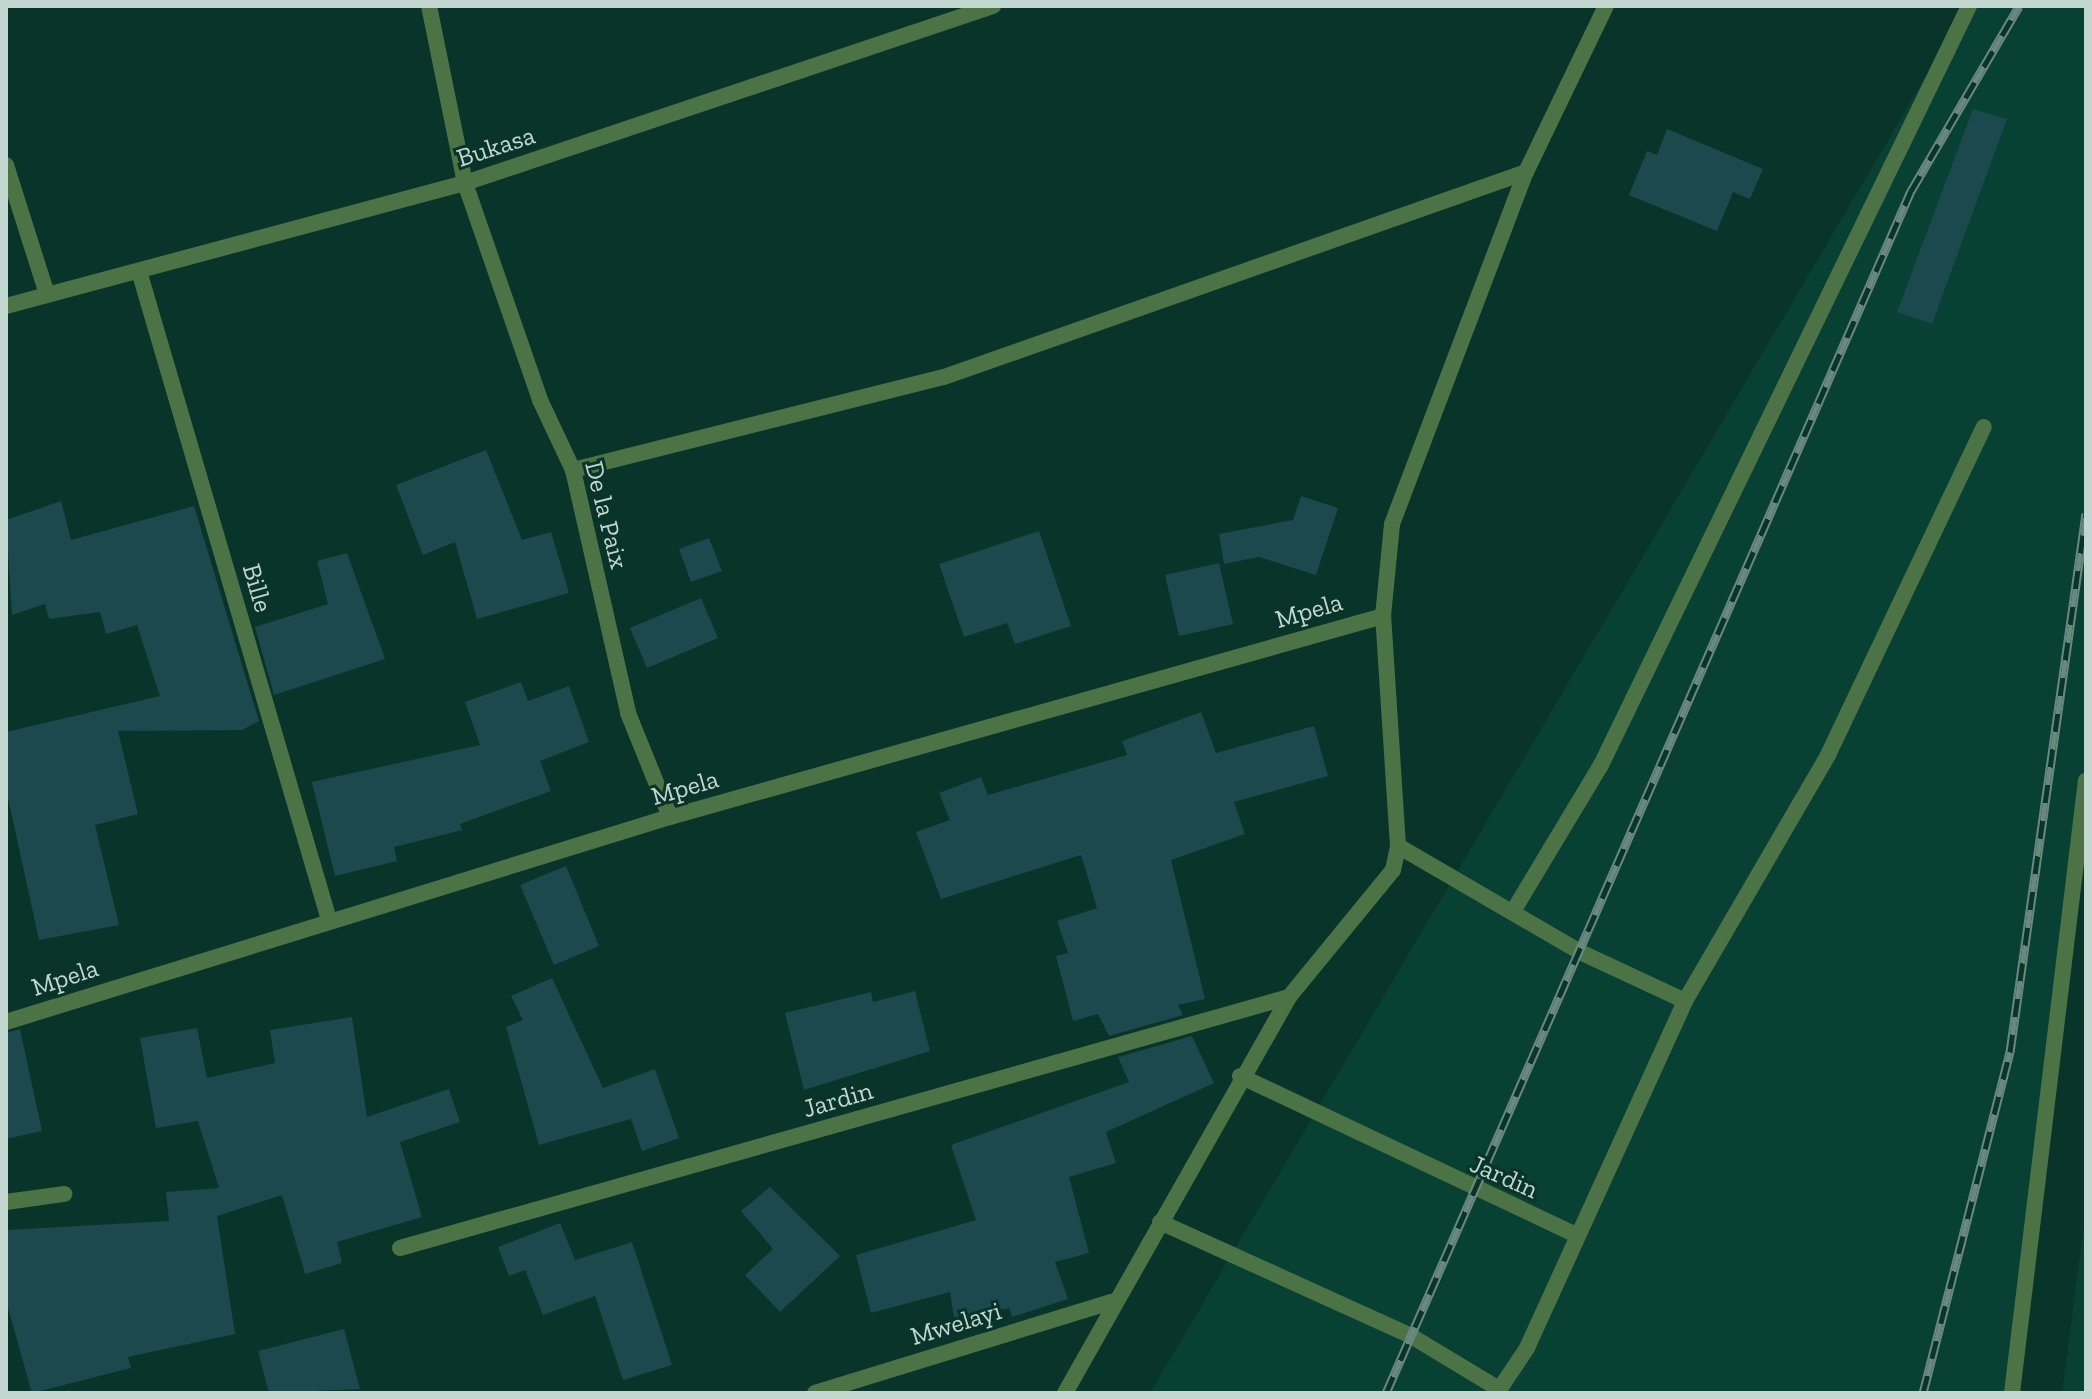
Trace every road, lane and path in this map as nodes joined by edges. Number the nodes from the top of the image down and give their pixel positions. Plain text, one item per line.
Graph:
1 (429, 6) edge
2 (993, 6) edge
3 (1606, 6) edge
4 (1969, 6) edge
5 (6, 165) edge
6 (1526, 172) junction
7 (465, 183) junction
8 (139, 271) junction
9 (47, 294) junction
10 (6, 306) edge
11 (1984, 427) dead end
12 (573, 470) junction
13 (1383, 616) junction
14 (2086, 780) edge
15 (670, 817) junction
16 (1398, 846) junction
17 (1515, 908) junction
18 (329, 920) junction
19 (1289, 997) junction
20 (1685, 1001) junction
21 (6, 1022) edge
22 (1240, 1076) junction
23 (64, 1194) dead end
24 (6, 1202) edge
25 (1160, 1222) junction
26 (1577, 1235) junction
27 (400, 1248) dead end
28 (1111, 1302) junction
29 (1498, 1391) edge
30 (815, 1393) edge
31 (1065, 1393) edge
32 (2012, 1393) edge

1 - 7 street, De la Paix
2 - 7 street, Bukasa
3 - 6 street
4 - 17 street
5 - 9 street
6 - 12 street
6 - 13 street
7 - 8 street, Bukasa
7 - 12 street, De la Paix
8 - 9 street, Bukasa
8 - 18 street, Bille
9 - 10 street, Bukasa
11 - 20 street
12 - 15 street, De la Paix
13 - 15 street, Mpela
13 - 16 street
14 - 32 street
15 - 18 street, Mpela
16 - 17 street
16 - 19 street
17 - 20 street
18 - 21 street, Mpela
19 - 22 street
19 - 27 street, Jardin
20 - 26 street
22 - 25 street
22 - 26 street, Jardin
23 - 24 street
25 - 28 street
25 - 29 street
26 - 29 street
28 - 30 street, Mwelayi
28 - 31 street

